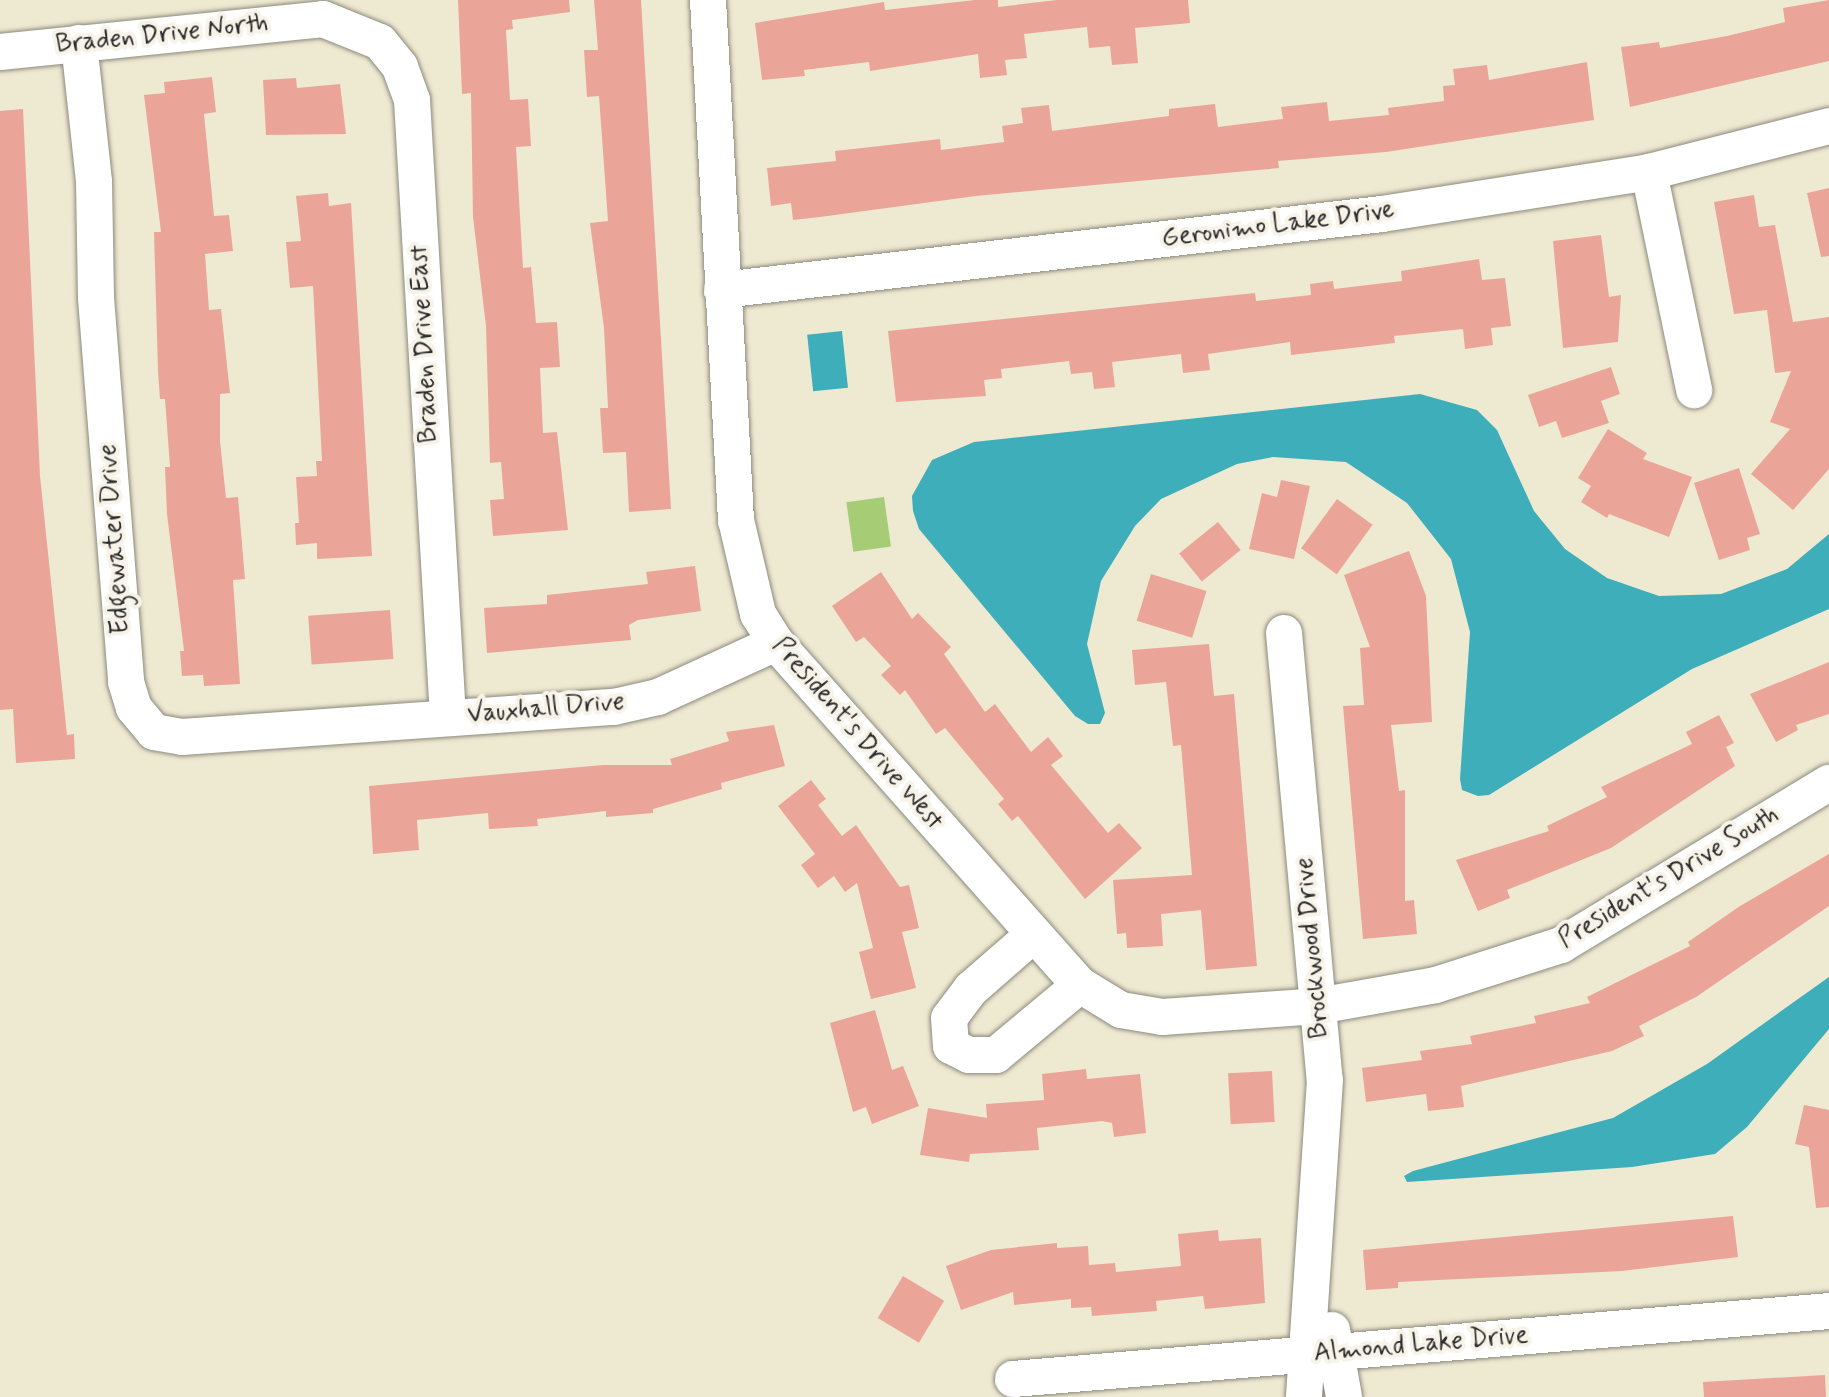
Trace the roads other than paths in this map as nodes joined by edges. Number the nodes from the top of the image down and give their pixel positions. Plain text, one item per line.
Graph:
1 (708, 0) edge
2 (323, 19) joint
3 (79, 43) junction
4 (0, 52) edge
5 (1829, 126) edge
6 (1649, 172) junction
7 (722, 290) junction
8 (1694, 390) dead end
9 (1284, 633) dead end
10 (776, 643) junction
11 (448, 717) junction
12 (1829, 783) edge
13 (1033, 935) junction
14 (1080, 985) junction
15 (1318, 1006) junction
16 (1829, 1311) edge
17 (1321, 1353) junction
18 (1013, 1379) dead end
19 (1304, 1397) edge
20 (1344, 1397) edge

1 - 7 street, President's Drive West
2 - 3 street, Braden Drive North
2 - 11 street, Braden Drive East
3 - 4 street, Braden Drive North
3 - 11 street, Edgewater Drive
5 - 6 street, Geronimo Lake Drive
6 - 7 street, Geronimo Lake Drive
6 - 8 street
7 - 10 street, President's Drive West
9 - 15 street, Brockwood Drive
10 - 11 street, Vauxhall Drive
10 - 13 street, President's Drive West
12 - 15 street, President's Drive South
13 - 14 street, President's Drive West
13 - 14 street
14 - 15 street, President's Drive West
15 - 17 street, Brockwood Drive
16 - 17 street, Almond Lake Drive
17 - 18 street, Almond Lake Drive
17 - 19 street, Brockwood Drive
17 - 20 street, Brockwood Drive

